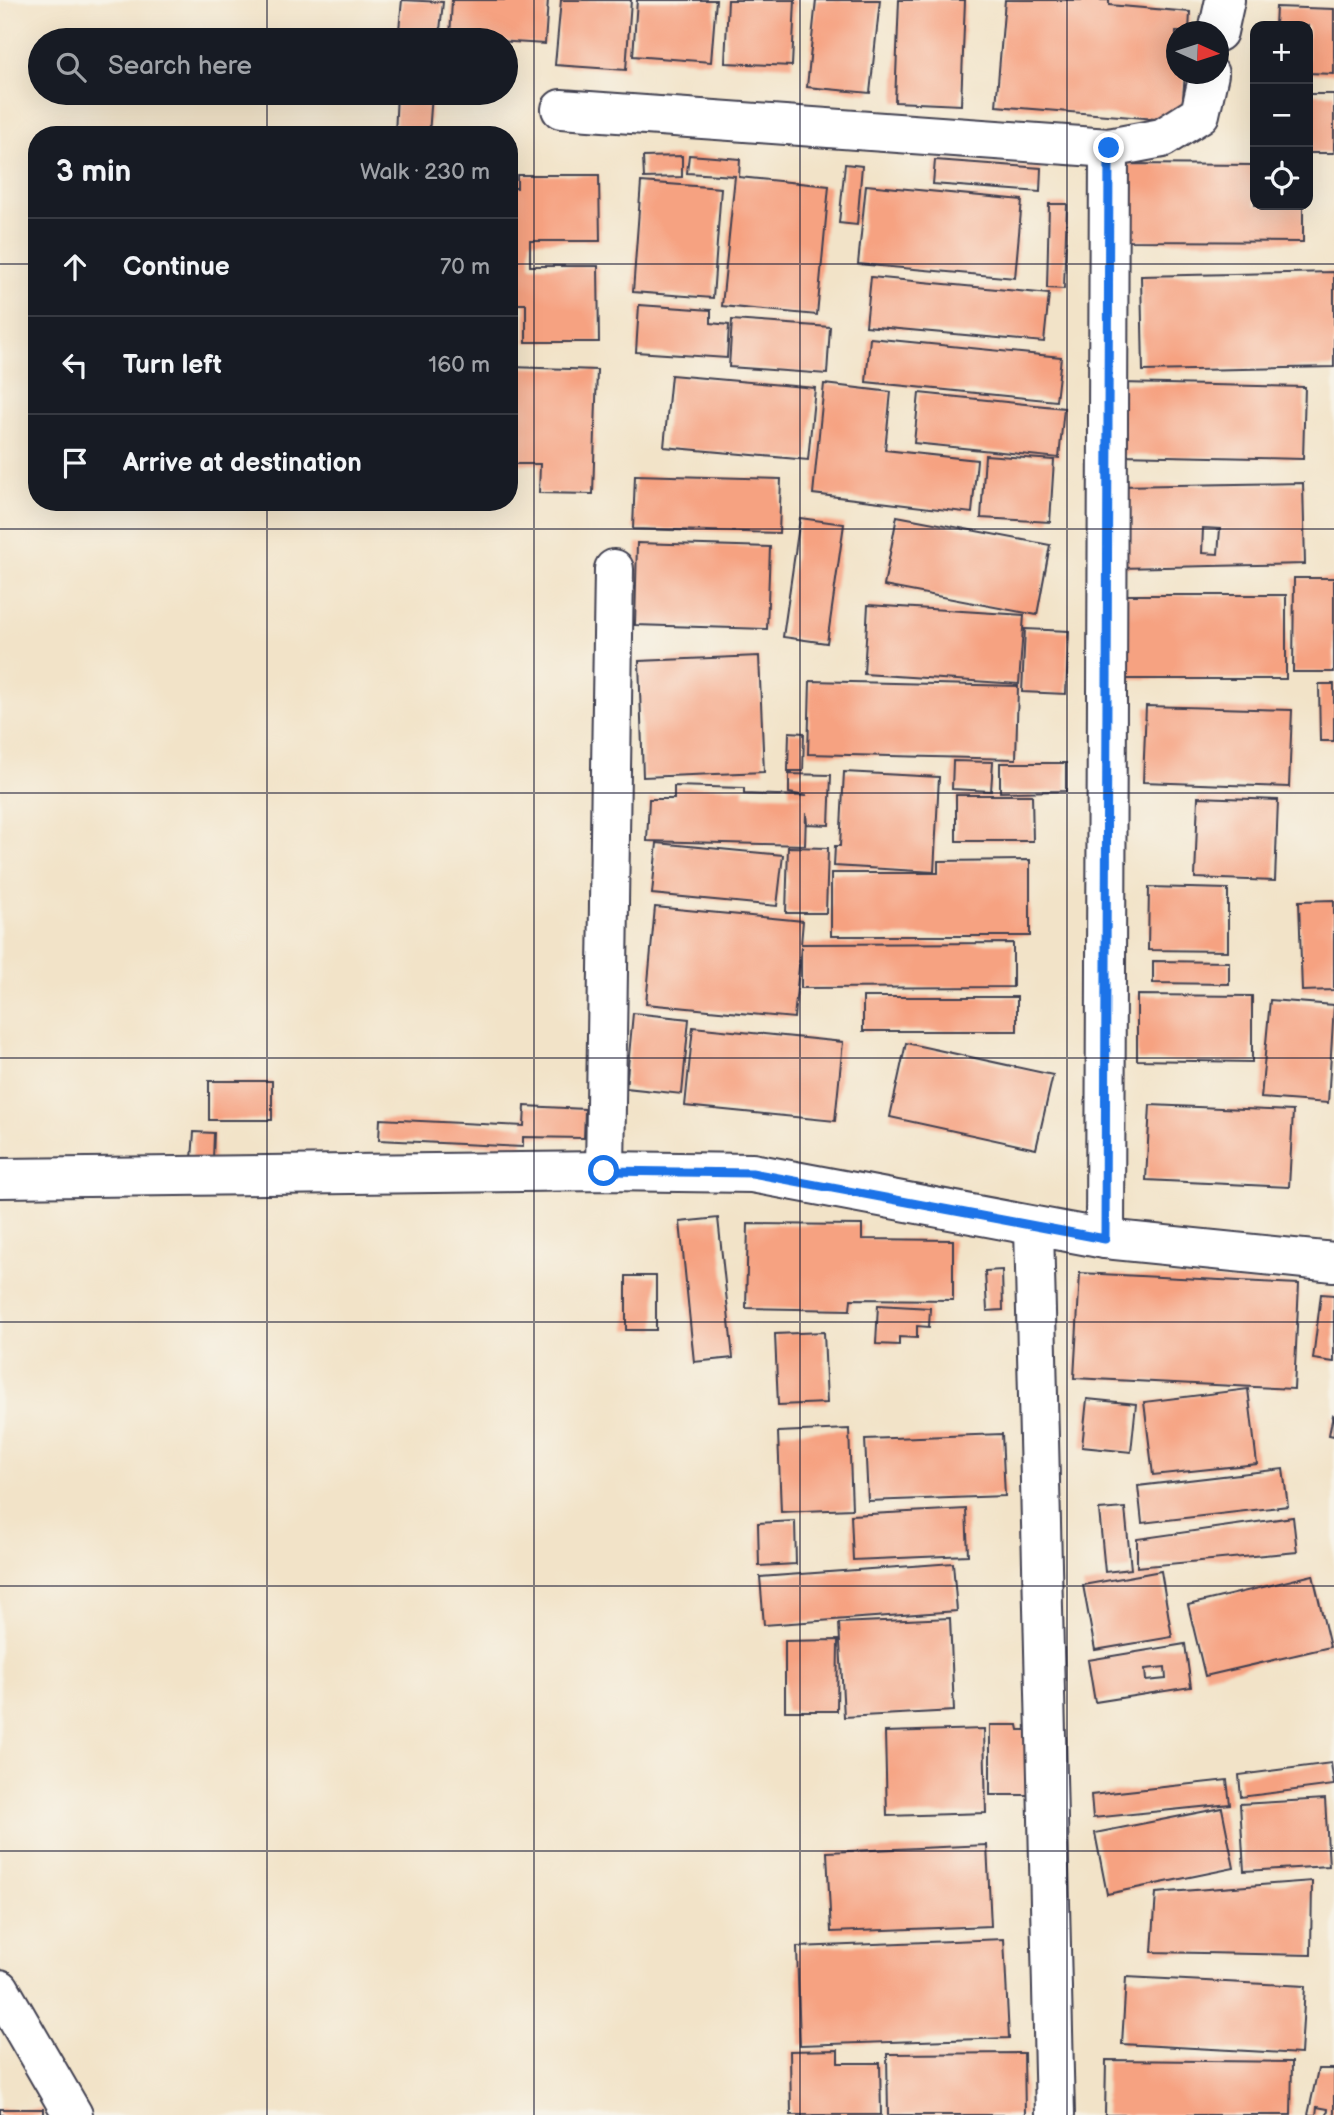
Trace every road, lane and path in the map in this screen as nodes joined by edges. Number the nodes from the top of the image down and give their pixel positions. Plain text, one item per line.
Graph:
1 (1225, 0) edge
2 (1221, 21) edge
3 (1207, 84) edge
4 (561, 109) dead end
5 (1109, 148) junction
6 (614, 569) dead end
7 (604, 1171) junction
8 (0, 1178) edge
9 (1034, 1227) junction
10 (1105, 1239) junction
11 (1334, 1262) edge
12 (0, 1989) edge
13 (73, 2115) edge
14 (1055, 2115) edge

1 - 2 street
3 - 5 street
4 - 5 street
5 - 10 street
6 - 7 street
7 - 8 street
7 - 9 street
9 - 10 street
9 - 14 street
10 - 11 street
12 - 13 street

